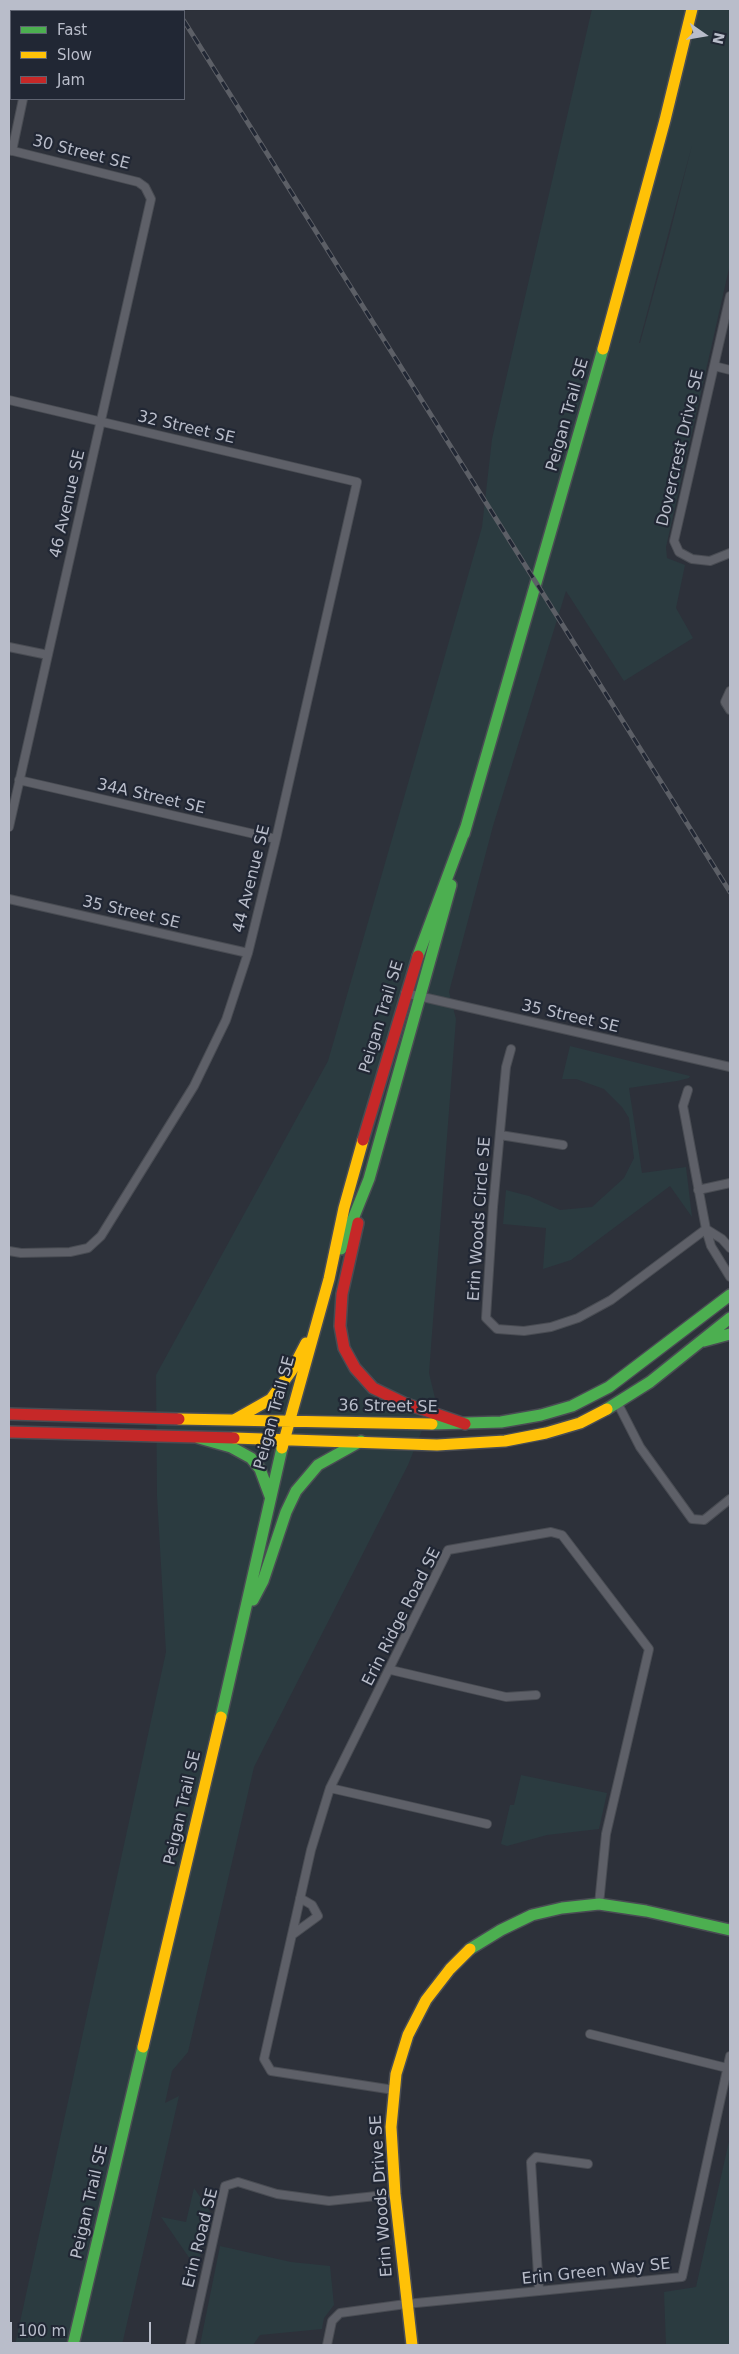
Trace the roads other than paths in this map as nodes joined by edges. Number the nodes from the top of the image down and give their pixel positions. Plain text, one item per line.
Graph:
1 (692, 9) edge
2 (23, 100) edge
3 (10, 150) edge
4 (146, 188) joint
5 (730, 296) edge
6 (714, 366) junction
7 (730, 370) edge
8 (9, 400) edge
9 (101, 422) junction
10 (357, 482) joint
11 (730, 553) edge
12 (9, 647) edge
13 (48, 655) junction
14 (730, 691) edge
15 (730, 710) edge
16 (19, 780) junction
17 (9, 827) edge
18 (466, 827) junction
19 (276, 839) junction
20 (9, 899) edge
21 (248, 953) junction
22 (404, 993) junction
23 (421, 998) junction
24 (511, 1049) dead end
25 (730, 1066) edge
26 (688, 1090) dead end
27 (500, 1135) junction
28 (563, 1145) dead end
29 (369, 1179) junction
30 (730, 1183) edge
31 (698, 1190) junction
32 (706, 1229) junction
33 (730, 1248) edge
34 (9, 1251) edge
35 (730, 1277) edge
36 (329, 1279) junction
37 (730, 1295) edge
38 (730, 1318) edge
39 (317, 1321) junction
40 (730, 1334) edge
41 (700, 1342) junction
42 (618, 1404) junction
43 (9, 1414) edge
44 (234, 1420) junction
45 (289, 1422) junction
46 (464, 1424) junction
47 (9, 1432) edge
48 (199, 1438) junction
49 (284, 1440) junction
50 (361, 1441) junction
51 (270, 1496) junction
52 (730, 1499) edge
53 (245, 1616) junction
54 (390, 1670) junction
55 (536, 1695) dead end
56 (330, 1788) junction
57 (487, 1824) dead end
58 (300, 1898) junction
59 (599, 1904) junction
60 (730, 1930) edge
61 (292, 1935) junction
62 (590, 2034) dead end
63 (730, 2056) edge
64 (727, 2068) junction
65 (394, 2090) junction
66 (588, 2164) dead end
67 (395, 2194) junction
68 (539, 2291) junction
69 (406, 2304) junction
70 (73, 2345) edge
71 (190, 2345) edge
72 (327, 2345) edge
73 (412, 2345) edge

1 - 18 main road, Peigan Trail SE
2 - 3 street
3 - 4 street, 30 Street SE
4 - 9 street, 46 Avenue SE
5 - 6 street, Dovercrest Drive SE
6 - 7 street
6 - 11 street, Dovercrest Drive SE
8 - 9 street, 32 Street SE
9 - 10 street, 32 Street SE
9 - 13 street, 46 Avenue SE
10 - 19 street, 44 Avenue SE
12 - 13 street
13 - 16 street, 46 Avenue SE
14 - 15 street
16 - 17 street, 46 Avenue SE
16 - 19 street, 34A Street SE
18 - 22 main road, Peigan Trail SE
18 - 23 main road, Peigan Trail SE
19 - 21 street, 44 Avenue SE
20 - 21 street, 35 Street SE
21 - 34 street, 44 Avenue SE
22 - 23 street, 35 Street SE
22 - 36 main road, Peigan Trail SE
23 - 25 street, 35 Street SE
23 - 29 main road, Peigan Trail SE
24 - 27 street, Erin Woods Circle SE
26 - 31 street
27 - 28 street
27 - 32 street, Erin Woods Circle SE
29 - 36 main road, Peigan Trail SE
29 - 46 main road
30 - 31 street
31 - 32 street
32 - 33 street
32 - 35 street
36 - 39 main road, Peigan Trail SE
37 - 46 main road, 36 Street SE
38 - 41 main road
39 - 44 main road
39 - 45 main road, Peigan Trail SE
40 - 41 main road
41 - 42 main road
42 - 50 main road
42 - 52 street
43 - 44 main road, 36 Street SE
44 - 45 main road, 36 Street SE
45 - 46 main road, 36 Street SE
45 - 49 main road, Peigan Trail SE
47 - 48 main road
48 - 49 main road
48 - 51 main road
49 - 50 main road
49 - 51 main road, Peigan Trail SE
50 - 53 main road
51 - 53 main road, Peigan Trail SE
53 - 70 main road, Peigan Trail SE
54 - 55 street
54 - 56 street, Erin Ridge Road SE
54 - 59 street, Erin Ridge Road SE
56 - 57 street
56 - 58 street, Erin Ridge Road SE
58 - 61 street, Erin Ridge Road SE
58 - 61 street
59 - 60 main road, Erin Woods Drive SE
59 - 65 main road, Erin Woods Drive SE
61 - 65 street, Erin Ridge Road SE
62 - 64 street
63 - 64 street, Erin Green Way SE
64 - 68 street, Erin Green Way SE
65 - 67 main road, Erin Woods Drive SE
66 - 68 street
67 - 69 main road, Erin Woods Drive SE
67 - 71 street, Erin Road SE
68 - 69 street, Erin Green Way SE
69 - 72 street, Erin Green Way SE
69 - 73 main road, Erin Woods Drive SE

